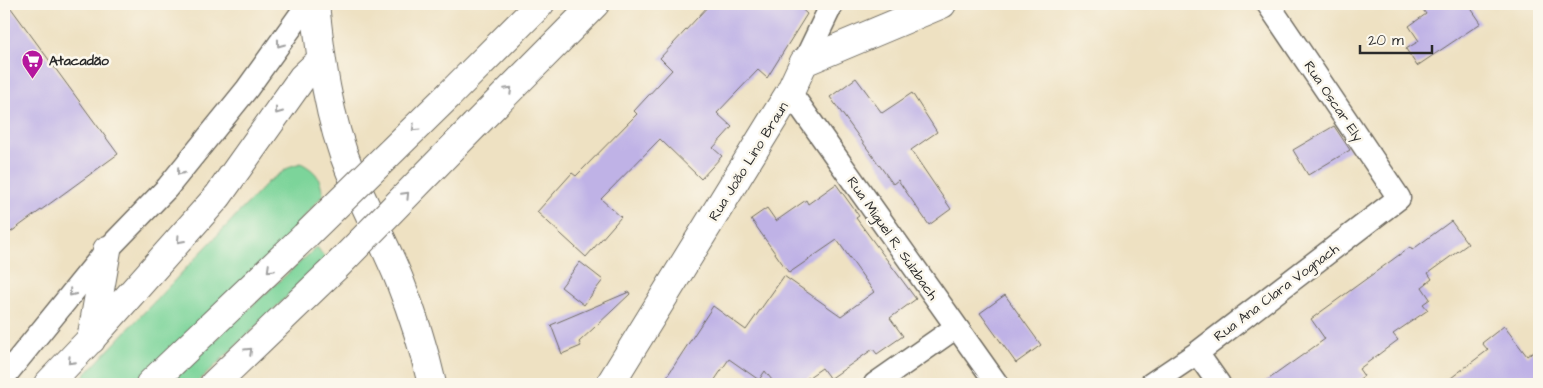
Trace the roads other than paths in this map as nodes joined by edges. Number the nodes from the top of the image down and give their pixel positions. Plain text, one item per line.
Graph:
1 (308, 4) edge
2 (315, 4) edge
3 (540, 4) edge
4 (595, 4) edge
5 (832, 4) edge
6 (942, 4) edge
7 (1268, 4) edge
8 (320, 60) junction
9 (804, 62) junction
10 (790, 92) junction
11 (1399, 198) joint
12 (107, 250) junction
13 (956, 328) junction
14 (90, 340) junction
15 (1197, 353) junction
16 (4, 377) edge
17 (48, 384) edge
18 (150, 384) edge
19 (214, 384) edge
20 (432, 384) edge
21 (610, 384) edge
22 (875, 384) edge
23 (997, 384) edge
24 (1151, 384) edge
25 (1219, 384) edge

1 -> 12 street
2 - 8 main road
3 -> 18 main road, bridge
19 -> 4 main road, bridge
5 - 9 street
6 - 9 main road
7 - 11 street, Rua Oscar Ely
8 -> 14 main road
8 - 20 main road
9 - 10 main road, Rua João Lino Braun
10 - 13 street, Rua Miguel R. Sulzbach
10 - 21 main road, Rua João Lino Braun
11 - 15 street, Rua Ana Clara Vognach
12 - 14 main road
12 -> 16 street
13 - 22 street
13 - 23 street, Rua Miguel R. Sulzbach
14 -> 17 main road
15 - 24 street, Rua Ana Clara Vognach
15 - 25 street

